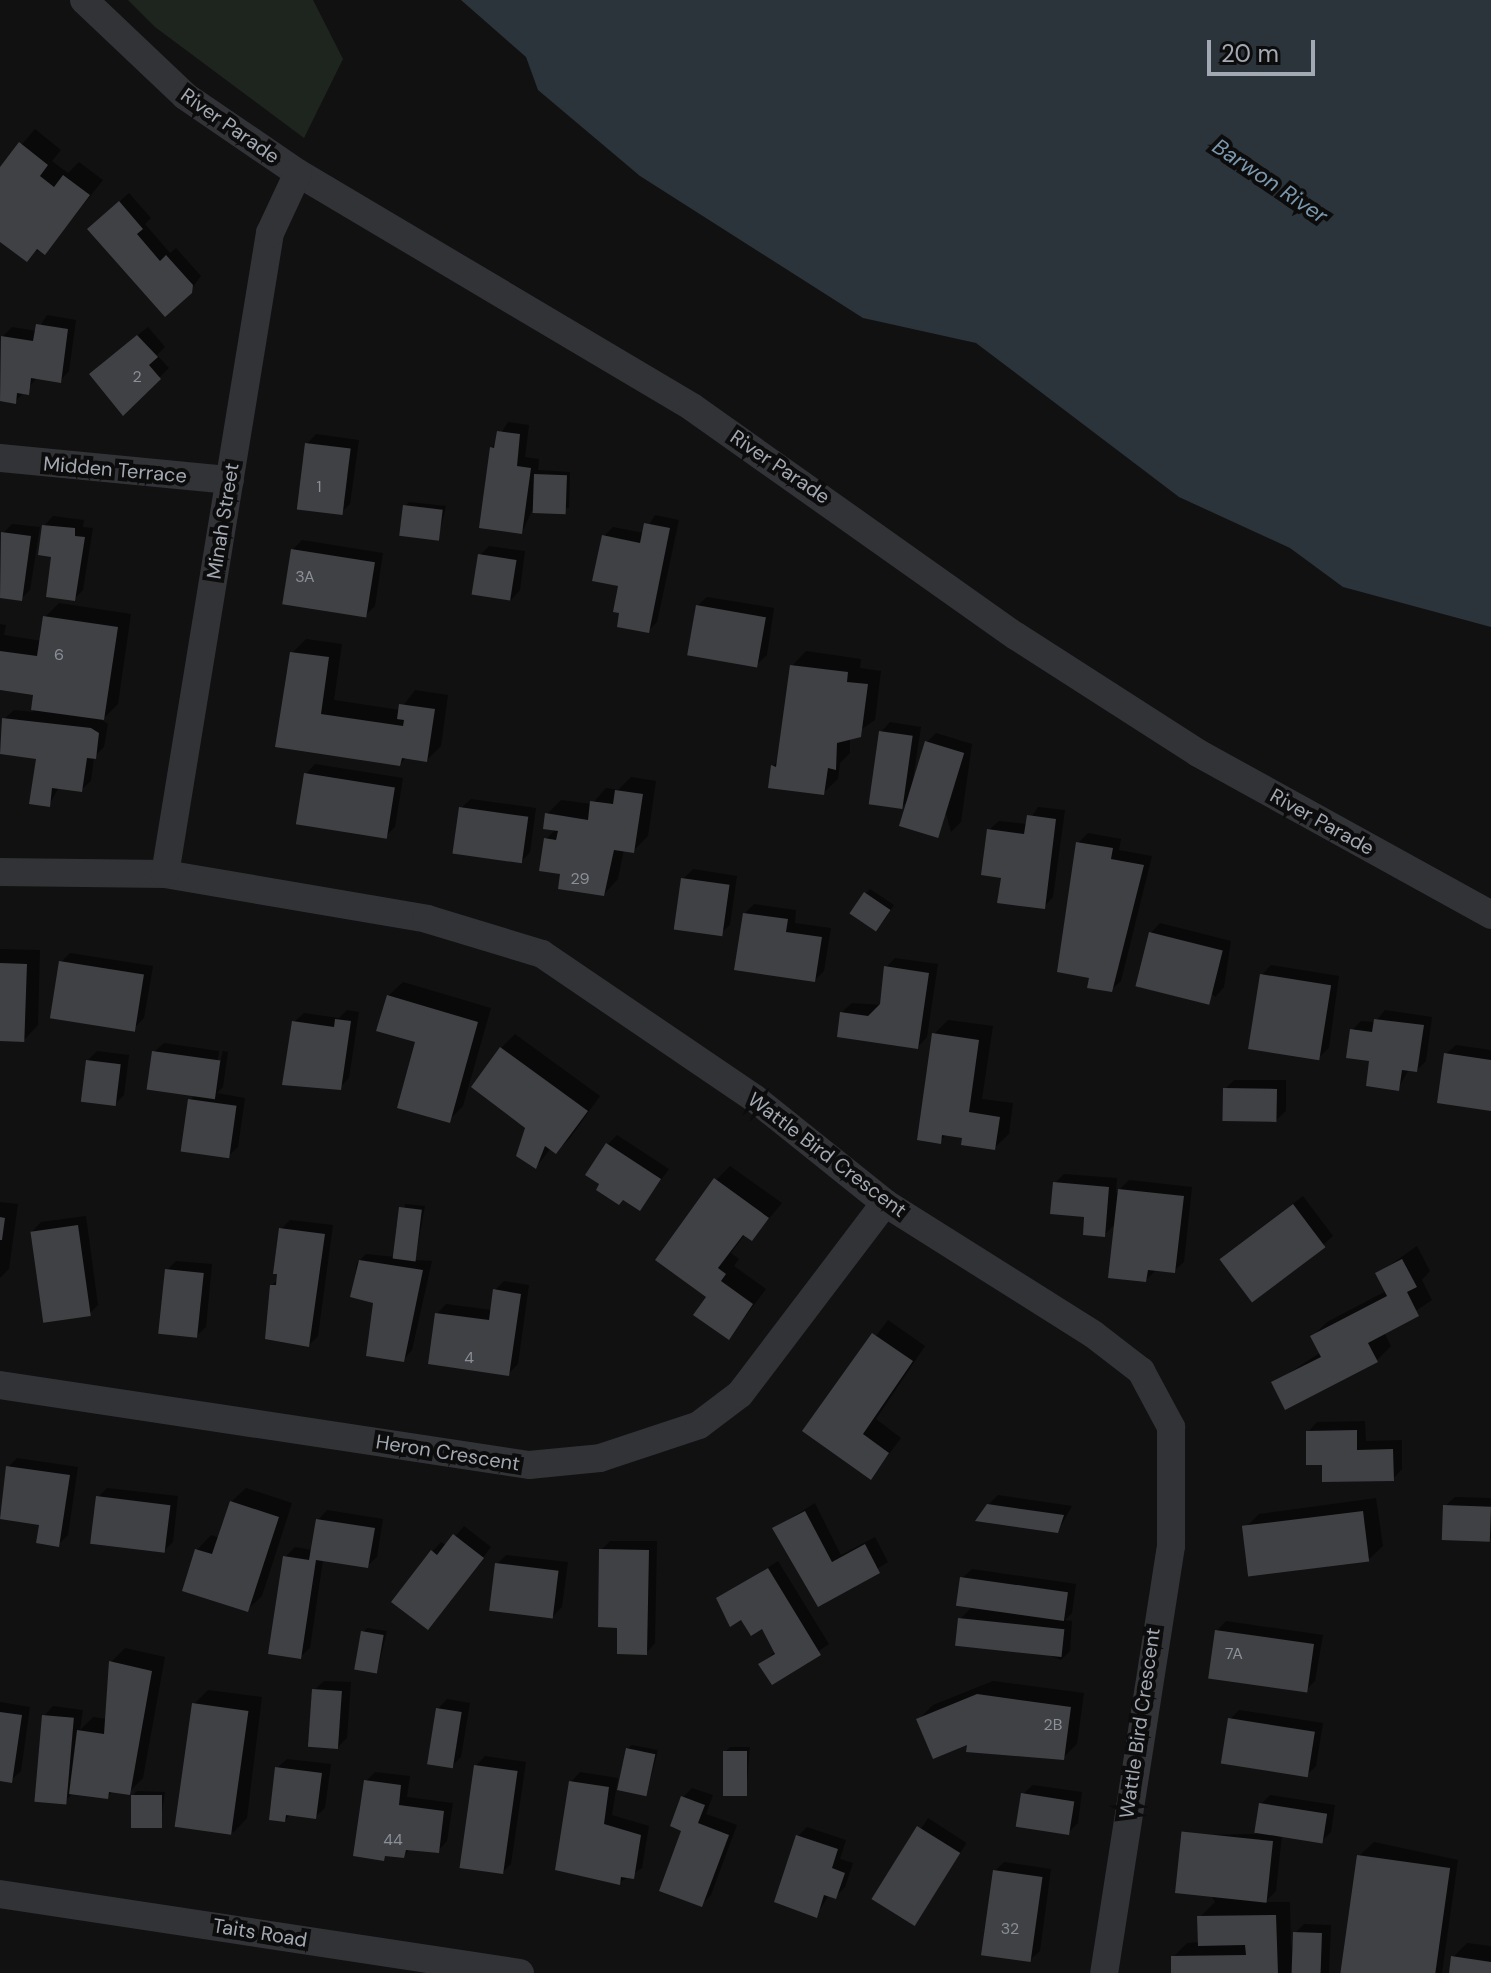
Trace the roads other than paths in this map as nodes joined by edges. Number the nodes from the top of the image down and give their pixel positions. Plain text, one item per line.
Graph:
1 (84, 0) edge
2 (298, 173) junction
3 (0, 458) edge
4 (230, 480) junction
5 (0, 872) edge
6 (165, 874) junction
7 (1491, 915) edge
8 (885, 1203) junction
9 (0, 1385) edge
10 (0, 1894) edge
11 (511, 1972) edge
12 (1104, 1973) edge

1 - 2 street, River Parade
2 - 4 street, Minah Street
2 - 7 street, River Parade
3 - 4 street, Midden Terrace
4 - 6 street, Minah Street
5 - 6 street, Wattle Bird Crescent
6 - 8 street, Wattle Bird Crescent
8 - 9 street, Heron Crescent
8 - 12 street, Wattle Bird Crescent
10 - 11 street, Taits Road

